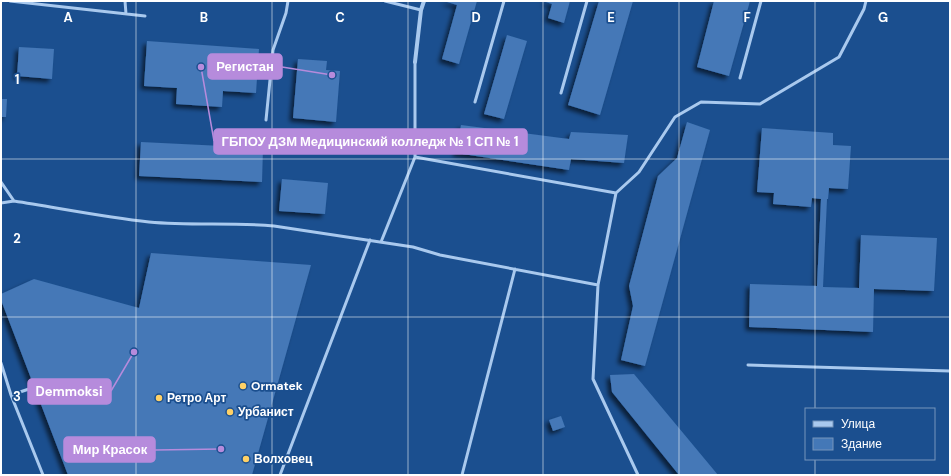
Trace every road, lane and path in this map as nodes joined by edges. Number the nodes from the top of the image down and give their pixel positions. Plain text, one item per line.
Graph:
1 (10, 1) edge
2 (125, 1) edge
3 (288, 1) edge
4 (385, 1) edge
5 (424, 1) edge
6 (504, 1) edge
7 (587, 1) edge
8 (761, 1) edge
9 (866, 1) edge
10 (421, 10) junction
11 (126, 14) junction
12 (145, 16) dead end
13 (415, 62) joint
14 (740, 78) dead end
15 (561, 93) dead end
16 (475, 102) dead end
17 (266, 120) dead end
18 (415, 157) junction
19 (1, 182) edge
20 (616, 193) junction
21 (14, 201) junction
22 (1, 203) edge
23 (370, 240) junction
24 (381, 242) junction
25 (515, 269) junction
26 (598, 285) junction
27 (1, 363) edge
28 (748, 365) dead end
29 (950, 371) edge
30 (35, 387) dead end
31 (11, 395) junction
32 (42, 475) edge
33 (280, 475) edge
34 (462, 475) edge
35 (638, 475) edge

1 - 11 lane
2 - 11 lane
3 - 17 lane
4 - 10 lane
5 - 10 street
6 - 16 lane
7 - 15 lane
8 - 14 lane
9 - 20 lane
10 - 13 street
11 - 12 lane
13 - 18 lane
18 - 20 lane
18 - 24 lane
19 - 21 lane
20 - 26 lane
21 - 22 lane
21 - 23 lane
23 - 24 lane
23 - 33 lane
24 - 25 lane
25 - 26 lane
25 - 34 lane
26 - 35 lane
27 - 31 lane
28 - 29 lane
30 - 31 lane
31 - 32 lane

